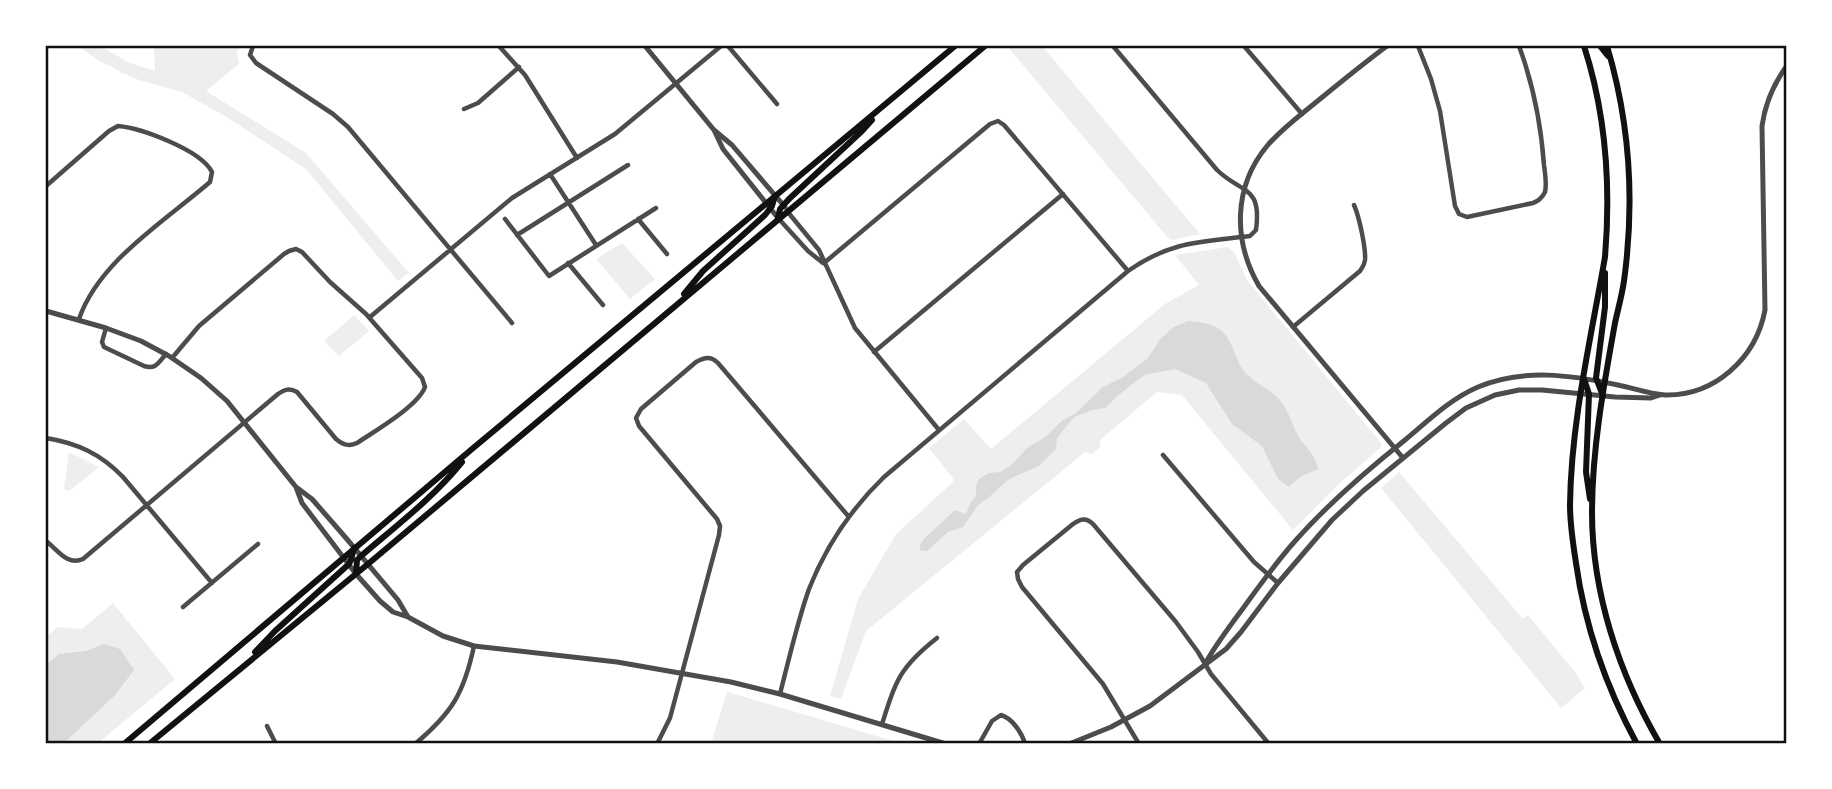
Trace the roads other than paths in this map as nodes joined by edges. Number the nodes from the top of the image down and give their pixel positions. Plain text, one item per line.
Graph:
1 (253, 46) edge
2 (499, 46) edge
3 (645, 46) edge
4 (720, 46) edge
5 (728, 46) edge
6 (955, 46) edge
7 (985, 46) edge
8 (1112, 46) edge
9 (1244, 46) edge
10 (1387, 46) edge
11 (1418, 46) edge
12 (1519, 46) edge
13 (1584, 46) edge
14 (1600, 46) edge
15 (1607, 46) edge
16 (1612, 61) junction
17 (519, 67) junction
18 (1787, 67) edge
19 (677, 83) junction
20 (777, 104) dead end
21 (885, 105) junction
22 (464, 109) dead end
23 (1302, 114) junction
24 (714, 130) junction
25 (577, 158) junction
26 (628, 165) dead end
27 (550, 174) junction
28 (46, 186) edge
29 (1244, 189) junction
30 (1063, 194) junction
31 (775, 196) junction
32 (568, 202) junction
33 (1354, 205) dead end
34 (768, 206) junction
35 (656, 208) dead end
36 (785, 208) junction
37 (778, 218) junction
38 (505, 219) dead end
39 (638, 219) junction
40 (516, 235) junction
41 (1241, 237) junction
42 (596, 245) junction
43 (451, 249) junction
44 (667, 254) dead end
45 (1605, 257) junction
46 (568, 263) junction
47 (824, 263) junction
48 (1128, 271) junction
49 (603, 305) dead end
50 (671, 308) junction
51 (46, 311) edge
52 (370, 317) junction
53 (79, 319) junction
54 (512, 323) dead end
55 (1293, 327) junction
56 (106, 328) junction
57 (874, 352) junction
58 (166, 354) junction
59 (172, 358) junction
60 (1584, 379) junction
61 (1596, 381) junction
62 (1606, 383) junction
63 (1585, 394) junction
64 (1661, 394) junction
65 (1603, 396) junction
66 (245, 422) junction
67 (939, 430) junction
68 (46, 438) edge
69 (1395, 448) junction
70 (472, 449) junction
71 (1163, 455) dead end
72 (1403, 458) junction
73 (296, 486) junction
74 (147, 505) junction
75 (1592, 511) junction
76 (849, 517) junction
77 (46, 541) edge
78 (258, 544) dead end
79 (355, 548) junction
80 (361, 556) junction
81 (343, 557) junction
82 (348, 564) junction
83 (368, 564) junction
84 (356, 574) junction
85 (1267, 575) junction
86 (212, 583) junction
87 (1278, 583) junction
88 (183, 607) dead end
89 (408, 617) junction
90 (937, 638) dead end
91 (474, 646) junction
92 (245, 664) junction
93 (1205, 664) junction
94 (681, 672) junction
95 (780, 694) junction
96 (1125, 720) junction
97 (882, 724) junction
98 (267, 726) dead end
99 (124, 744) edge
100 (149, 744) edge
101 (276, 744) edge
102 (415, 744) edge
103 (657, 744) edge
104 (946, 744) edge
105 (979, 744) edge
106 (1026, 744) edge
107 (1069, 744) edge
108 (1139, 744) edge
109 (1269, 744) edge
110 (1637, 744) edge
111 (1660, 744) edge

1 - 43 street
2 - 17 street
3 - 19 street
4 - 19 street
5 - 20 street
6 - 21 main road
7 - 36 main road
8 - 29 street
9 - 23 street
10 - 23 street
11 - 12 street
13 - 45 main road
14 - 16 main road
15 - 16 main road
16 - 62 main road
17 - 22 street
17 - 25 street
18 - 64 street
19 - 24 street
19 - 25 street
21 - 31 main road
21 - 36 main road
23 - 29 street
24 - 31 street
24 - 34 street
25 - 27 street
26 - 32 street
27 - 32 street
27 - 43 street
28 - 53 street
29 - 41 street
29 - 41 street
30 - 47 street
30 - 48 street
30 - 57 street
31 - 34 main road
31 - 36 street
32 - 40 street
32 - 42 street
33 - 55 street
34 - 37 street
34 - 50 main road
34 - 70 main road
35 - 39 street
36 - 37 main road
36 - 47 street
37 - 47 street
37 - 50 main road
38 - 40 street
39 - 42 street
39 - 44 street
40 - 46 street
41 - 48 street
41 - 55 street
42 - 46 street
43 - 52 street
43 - 54 street
45 - 60 main road
45 - 61 main road
46 - 49 street
47 - 57 street
48 - 67 street
50 - 83 main road
51 - 53 street
52 - 59 street
52 - 66 street
53 - 56 street
55 - 69 street
56 - 58 street
56 - 58 street
57 - 67 street
58 - 59 street
59 - 66 street
60 - 61 street
60 - 63 main road
60 - 69 street
61 - 62 street
61 - 65 main road
62 - 64 street
62 - 65 main road
63 - 65 street
63 - 72 street
63 - 75 main road
63 - 110 main road
64 - 65 street
65 - 75 main road
66 - 73 street
66 - 74 street
67 - 76 street
68 - 74 street
69 - 72 street
69 - 85 street
70 - 79 main road
70 - 80 main road
71 - 85 street
72 - 87 street
73 - 79 street
73 - 81 street
74 - 77 street
74 - 86 street
75 - 111 main road
76 - 94 street
76 - 95 street
78 - 86 street
79 - 80 street
79 - 81 main road
79 - 82 main road
80 - 83 street
80 - 84 main road
81 - 82 street
81 - 99 main road
82 - 84 street
82 - 92 main road
83 - 84 main road
83 - 89 street
84 - 89 street
84 - 92 main road
85 - 87 street
85 - 93 street
86 - 88 street
87 - 93 street
89 - 91 street
90 - 97 street
91 - 94 street
91 - 102 street
92 - 100 main road
93 - 96 street
93 - 96 street
93 - 109 street
94 - 95 street
94 - 103 street
95 - 97 street
96 - 107 street
96 - 108 street
97 - 104 street
98 - 101 street
105 - 106 street

